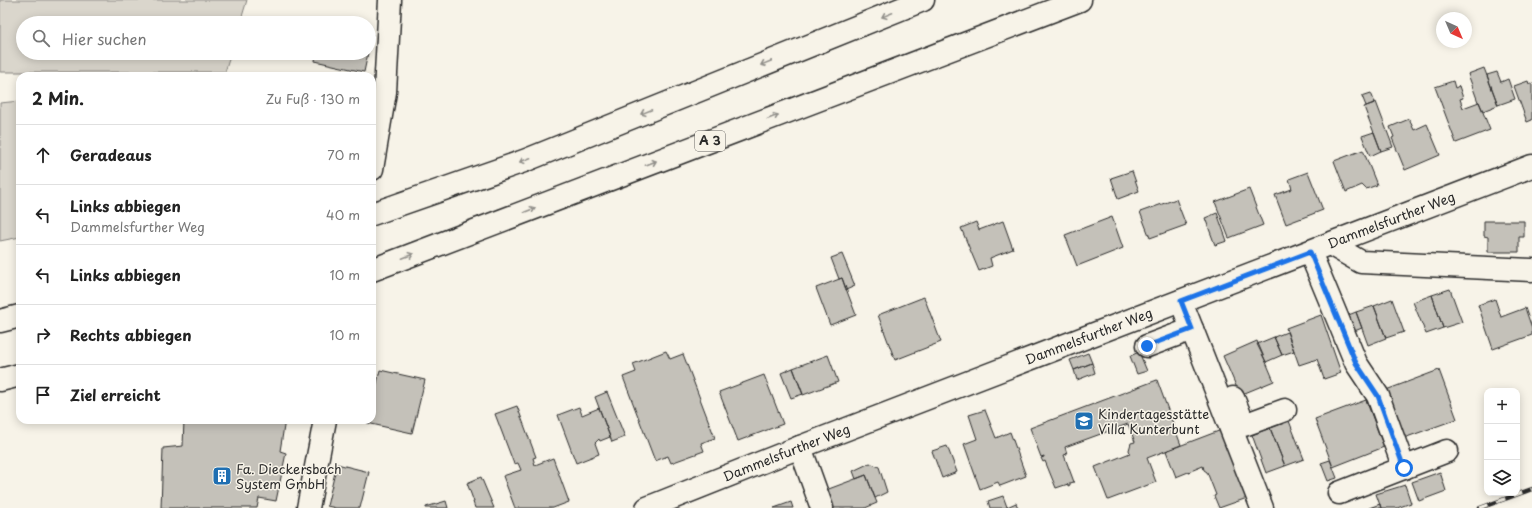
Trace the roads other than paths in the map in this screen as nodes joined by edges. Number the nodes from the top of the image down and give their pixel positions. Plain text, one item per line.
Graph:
1 (390, 0) edge
2 (923, 0) edge
3 (1080, 0) edge
4 (376, 146) edge
5 (1532, 166) edge
6 (376, 213) edge
7 (1320, 248) junction
8 (376, 268) edge
9 (1532, 270) edge
10 (1187, 299) junction
11 (16, 317) edge
12 (0, 321) edge
13 (1192, 329) junction
14 (1147, 346) dead end
15 (16, 376) edge
16 (0, 380) edge
17 (1285, 410) dead end
18 (324, 424) edge
19 (800, 447) junction
20 (1447, 451) dead end
21 (1404, 468) junction
22 (1339, 493) dead end
23 (308, 508) edge
24 (646, 508) edge
25 (822, 508) edge
26 (1262, 508) edge

1 - 4 main road
2 -> 6 main road
8 -> 3 main road, A 3
5 - 7 main road, Dammelsfurther Weg
7 - 9 main road
7 - 10 main road, Dammelsfurther Weg
7 - 21 main road
10 - 13 main road
10 - 17 main road
10 - 19 main road, Dammelsfurther Weg
11 - 12 main road
13 - 14 main road
13 - 26 main road
15 - 16 main road
18 - 23 main road
19 - 24 main road, Dammelsfurther Weg
19 - 25 main road
20 - 21 main road
21 - 22 main road

